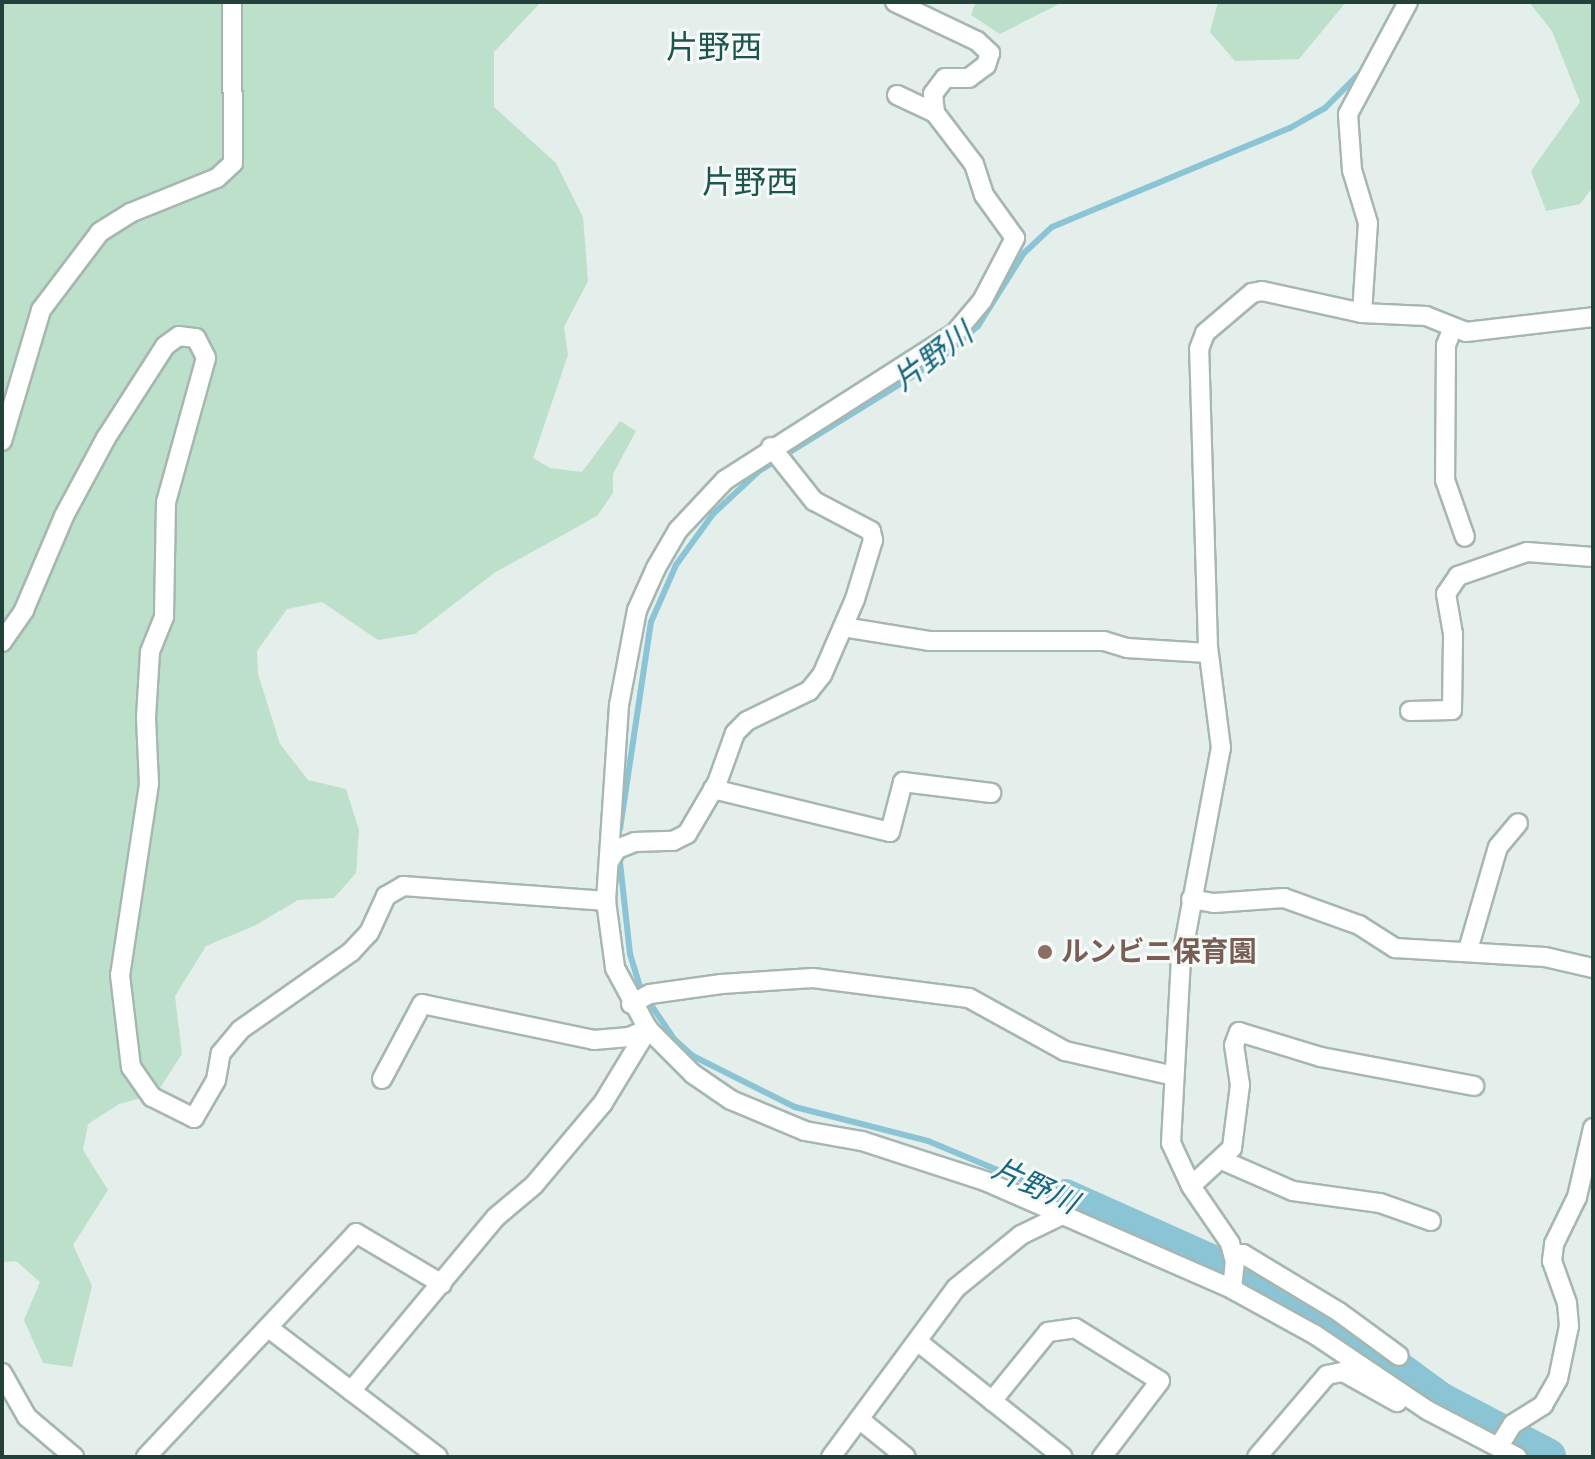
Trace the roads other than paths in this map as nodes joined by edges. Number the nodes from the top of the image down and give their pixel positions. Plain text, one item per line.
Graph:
1 (232, 2) edge
2 (895, 2) edge
3 (1408, 2) edge
4 (897, 95) dead end
5 (935, 113) junction
6 (1362, 313) junction
7 (1593, 317) edge
8 (1452, 330) junction
9 (2, 441) edge
10 (775, 453) junction
11 (1465, 537) dead end
12 (1593, 557) edge
13 (843, 627) junction
14 (2, 642) edge
15 (1208, 653) junction
16 (1410, 711) dead end
17 (713, 789) junction
18 (991, 793) dead end
19 (1518, 823) dead end
20 (610, 860) junction
21 (1191, 899) junction
22 (606, 901) junction
23 (1468, 950) junction
24 (1593, 968) edge
25 (639, 1000) junction
26 (648, 1029) junction
27 (1174, 1076) junction
28 (382, 1079) dead end
29 (1474, 1086) dead end
30 (1593, 1128) edge
31 (1224, 1161) junction
32 (1191, 1186) junction
33 (1062, 1215) junction
34 (1431, 1221) dead end
35 (1234, 1272) junction
36 (442, 1284) junction
37 (270, 1329) junction
38 (917, 1341) junction
39 (1399, 1356) dead end
40 (2, 1373) edge
41 (351, 1391) junction
42 (1411, 1400) junction
43 (992, 1401) junction
44 (859, 1419) junction
45 (1505, 1436) junction
46 (74, 1457) edge
47 (146, 1457) edge
48 (438, 1457) edge
49 (831, 1457) edge
50 (906, 1457) edge
51 (1063, 1457) edge
52 (1102, 1457) edge
53 (1257, 1457) edge
54 (1517, 1457) edge

1 - 9 street
2 - 5 street
3 - 6 street
4 - 5 street
5 - 10 street
6 - 8 street
6 - 15 street
7 - 8 street
8 - 11 street
10 - 13 street
10 - 20 street
12 - 16 street
13 - 15 street
13 - 17 street
14 - 22 street
15 - 21 street
17 - 18 street
17 - 20 street
19 - 23 street
20 - 22 street
21 - 23 street
21 - 27 street
22 - 25 street
23 - 24 street
25 - 26 street
25 - 27 street
26 - 28 street
26 - 33 street
26 - 36 street
27 - 32 street
29 - 31 street
30 - 45 street
31 - 32 street
31 - 34 street
32 - 35 street
33 - 35 street
33 - 38 street
35 - 39 street
35 - 42 street
36 - 37 street
36 - 41 street
37 - 41 street
37 - 47 street
38 - 43 street
38 - 44 street
40 - 46 street
41 - 48 street
42 - 45 street
42 - 53 street
43 - 51 street
43 - 52 street
44 - 49 street
44 - 50 street
45 - 54 street

